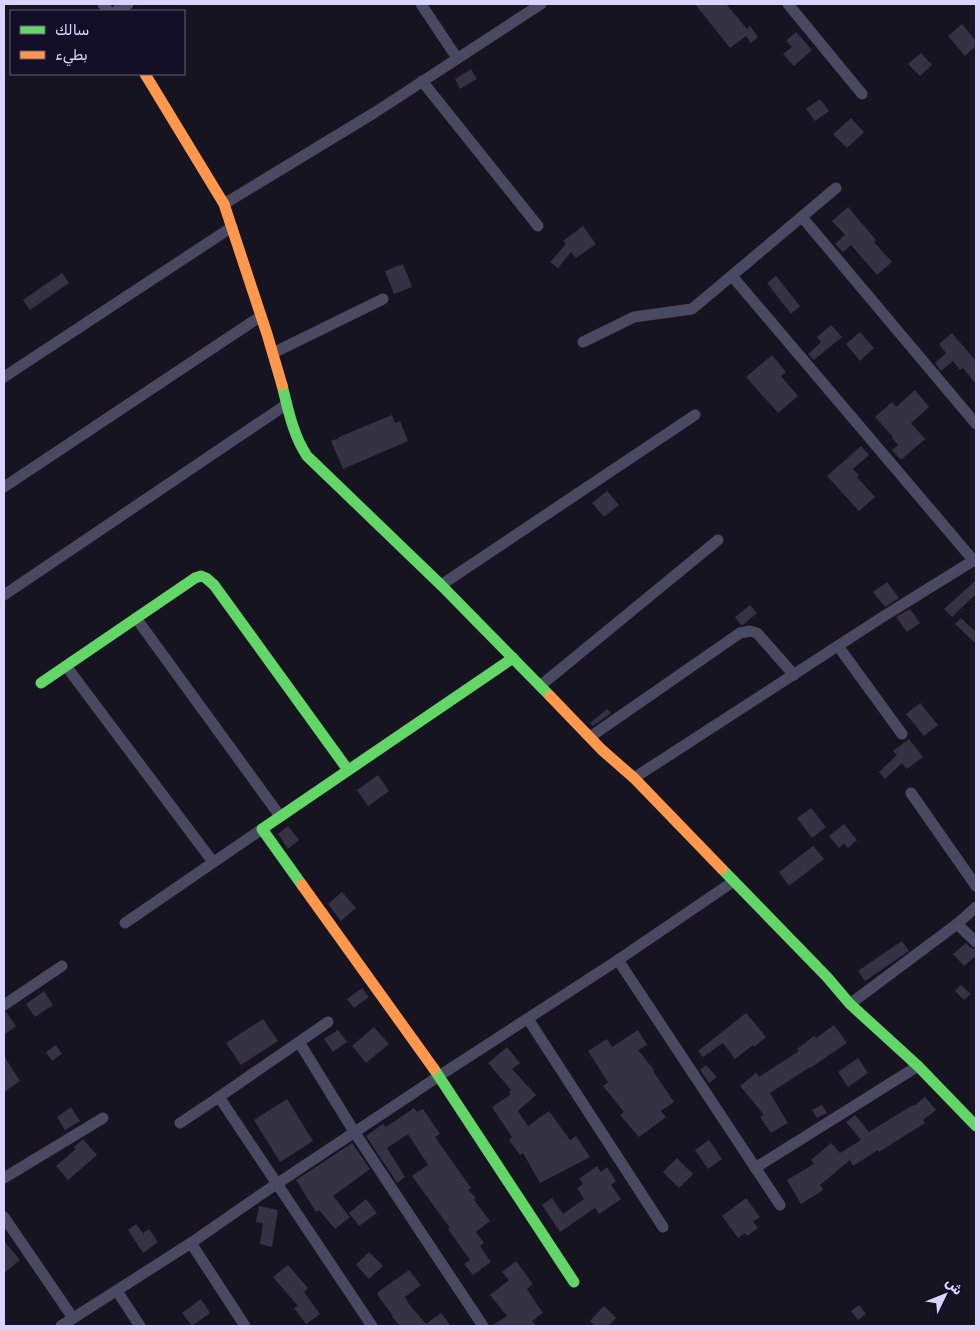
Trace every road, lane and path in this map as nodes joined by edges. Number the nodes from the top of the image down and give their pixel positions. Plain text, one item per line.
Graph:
1 (422, 4) edge
2 (541, 4) edge
3 (788, 4) edge
4 (457, 58) junction
5 (147, 75) edge
6 (422, 81) junction
7 (862, 94) dead end
8 (836, 188) dead end
9 (224, 204) junction
10 (802, 217) junction
11 (538, 226) dead end
12 (232, 227) junction
13 (732, 276) junction
14 (383, 300) dead end
15 (261, 316) junction
16 (583, 342) dead end
17 (273, 353) junction
18 (4, 377) edge
19 (287, 404) junction
20 (695, 415) dead end
21 (976, 424) edge
22 (4, 487) edge
23 (718, 540) dead end
24 (975, 560) edge
25 (441, 585) junction
26 (4, 595) edge
27 (136, 618) junction
28 (838, 646) junction
29 (513, 658) junction
30 (66, 666) junction
31 (794, 676) junction
32 (41, 683) dead end
33 (540, 686) junction
34 (902, 734) dead end
35 (590, 737) junction
36 (348, 770) junction
37 (634, 778) junction
38 (910, 793) dead end
39 (280, 816) junction
40 (262, 829) junction
41 (213, 862) junction
42 (734, 881) junction
43 (976, 886) edge
44 (976, 908) edge
45 (125, 923) dead end
46 (957, 924) junction
47 (976, 942) edge
48 (618, 960) junction
49 (62, 966) dead end
50 (850, 1004) junction
51 (4, 1006) edge
52 (528, 1019) junction
53 (328, 1022) dead end
54 (299, 1042) junction
55 (918, 1066) junction
56 (440, 1076) junction
57 (219, 1097) junction
58 (104, 1118) dead end
59 (180, 1123) dead end
60 (976, 1126) edge
61 (355, 1133) junction
62 (755, 1168) junction
63 (4, 1178) edge
64 (276, 1184) junction
65 (780, 1205) dead end
66 (4, 1217) edge
67 (663, 1227) dead end
68 (191, 1243) junction
69 (574, 1282) dead end
70 (117, 1291) junction
71 (73, 1318) junction
72 (61, 1326) edge
73 (140, 1326) edge
74 (245, 1326) edge
75 (372, 1326) edge
76 (484, 1326) edge

1 - 4 street
2 - 4 street
3 - 7 street
4 - 6 street
5 - 9 street
6 - 9 street
6 - 11 street
8 - 10 street
9 - 12 street
10 - 13 street
10 - 21 street
12 - 15 street
12 - 18 street
13 - 16 street
13 - 24 street
14 - 17 street
15 - 17 street
15 - 22 street
17 - 19 street
19 - 25 street
19 - 26 street
20 - 25 street
23 - 33 street
24 - 28 street
25 - 29 street
27 - 30 street
27 - 36 street
27 - 39 street
28 - 31 street
28 - 34 street
29 - 33 street
29 - 36 street
30 - 32 street
30 - 41 street
31 - 35 street
31 - 37 street
33 - 35 street
35 - 37 street
36 - 39 street
37 - 42 street
38 - 43 street
39 - 40 street
40 - 41 street
40 - 56 street
41 - 45 street
42 - 48 street
42 - 50 street
44 - 46 street
46 - 47 street
46 - 50 street
48 - 52 street
48 - 62 street
49 - 51 street
50 - 55 street
52 - 56 street
52 - 67 street
53 - 54 street
54 - 57 street
54 - 61 street
55 - 60 street
55 - 62 street
56 - 61 street
56 - 69 street
57 - 59 street
57 - 64 street
58 - 63 street
61 - 64 street
61 - 76 street
62 - 65 street
64 - 68 street
64 - 75 street
66 - 71 street
68 - 70 street
68 - 74 street
70 - 71 street
70 - 73 street
71 - 72 street

